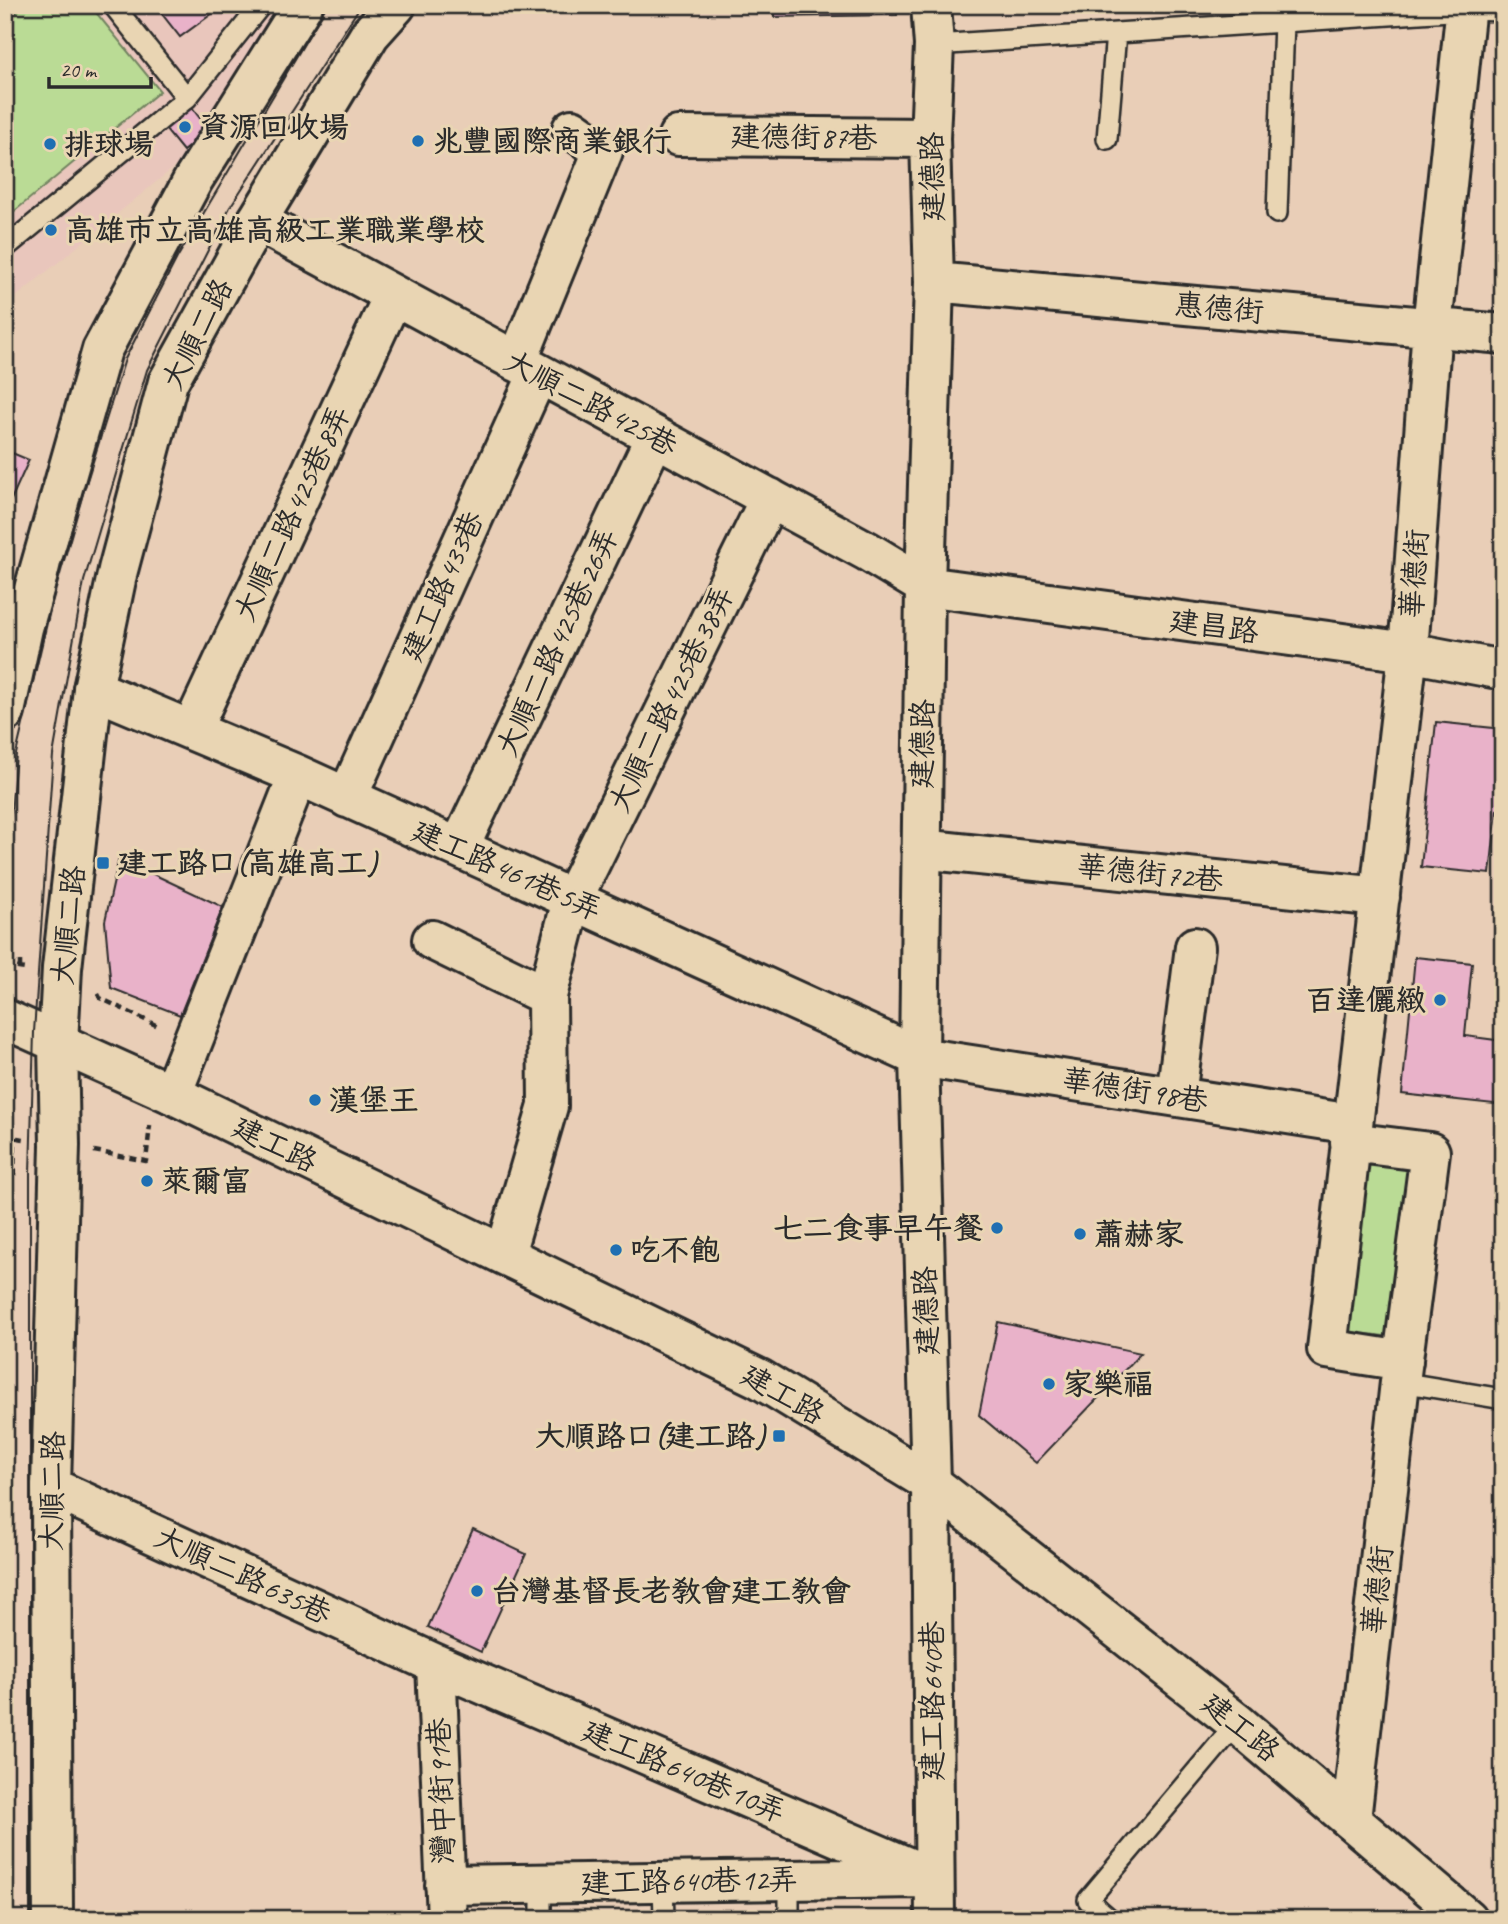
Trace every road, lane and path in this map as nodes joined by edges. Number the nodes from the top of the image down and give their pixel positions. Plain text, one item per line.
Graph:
1 (113, 5) edge
2 (261, 5) edge
3 (303, 5) edge
4 (396, 5) edge
5 (931, 5) edge
6 (1465, 8) edge
7 (1503, 11) edge
8 (1284, 22) junction
9 (1116, 33) junction
10 (934, 45) junction
11 (187, 98) junction
12 (572, 130) dead end
13 (678, 136) dead end
14 (930, 138) junction
15 (1107, 139) dead end
16 (1277, 212) dead end
17 (257, 221) junction
18 (5, 248) edge
19 (934, 282) junction
20 (393, 296) junction
21 (1432, 327) junction
22 (1503, 334) edge
23 (527, 368) junction
24 (655, 437) junction
25 (769, 498) junction
26 (925, 586) junction
27 (1408, 652) junction
28 (1503, 670) edge
29 (93, 689) junction
30 (5, 712) edge
31 (192, 729) junction
32 (298, 775) junction
33 (347, 797) junction
34 (459, 848) junction
35 (921, 849) junction
36 (1380, 897) junction
37 (572, 900) junction
38 (432, 940) dead end
39 (1195, 947) dead end
40 (20, 961) dead end
41 (20, 968) dead end
42 (547, 996) junction
43 (5, 1019) edge
44 (58, 1043) junction
45 (919, 1057) junction
46 (172, 1094) junction
47 (1176, 1096) junction
48 (1351, 1133) junction
49 (15, 1137) dead end
50 (14, 1176) dead end
51 (505, 1254) junction
52 (1401, 1371) junction
53 (1503, 1399) edge
54 (930, 1483) junction
55 (51, 1487) junction
56 (436, 1664) junction
57 (1237, 1723) junction
58 (1351, 1820) junction
59 (933, 1878) junction
60 (789, 1880) junction
61 (664, 1900) edge
62 (541, 1901) edge
63 (446, 1902) edge
64 (53, 1919) edge
65 (789, 1919) edge
66 (935, 1919) edge
67 (1110, 1919) edge
68 (1467, 1919) edge

1 - 11 lane
2 - 11 lane
3 - 30 street
4 - 17 street, 大順二路
5 - 10 street, 建德路
6 - 7 lane
6 - 8 lane
6 - 21 street, 華德街
8 - 9 lane
8 - 16 lane
9 - 10 lane
9 - 15 lane
10 - 14 street, 建德路
11 - 18 lane
12 - 23 street, 建工路433巷
13 - 14 street, 建德街87巷
14 - 19 street, 建德路
17 - 20 street, 大順二路425巷
17 - 29 street, 大順二路
19 - 21 street, 惠德街
19 - 26 street, 建德路
20 - 23 street, 大順二路425巷
20 - 31 street, 大順二路425巷8弄
21 - 22 street, 惠德街
21 - 27 street, 華德街
23 - 24 street, 大順二路425巷
23 - 33 street, 建工路433巷
24 - 25 street, 大順二路425巷
24 - 34 street, 大順二路425巷26弄
25 - 26 street, 大順二路425巷
25 - 37 street, 大順二路425巷38弄
26 - 27 street, 建昌路
26 - 35 street, 建德路
27 - 28 street, 建昌路
27 - 36 street, 華德街
29 - 31 street, 建工路461巷5弄
29 - 44 street, 大順二路
31 - 32 street, 建工路461巷5弄
32 - 33 street, 建工路461巷5弄
32 - 46 street
33 - 34 street, 建工路461巷5弄
34 - 37 street, 建工路461巷5弄
35 - 36 street, 華德街72巷
35 - 45 street, 建德路
36 - 48 street, 華德街
37 - 42 street, 大順二路425巷38弄
37 - 45 street, 建工路461巷5弄
38 - 42 street
39 - 47 street
40 - 41 path
42 - 51 street, 大順二路425巷38弄
43 - 44 street, 建工路
44 - 46 street, 建工路
44 - 55 street, 大順二路
45 - 47 street, 華德街98巷
45 - 54 street, 建德路
46 - 51 street, 建工路
47 - 48 street, 華德街98巷
48 - 52 street, 華德街
48 - 52 street, 華德街
49 - 50 path
51 - 54 street, 建工路
52 - 53 lane
52 - 58 street, 華德街
54 - 57 street, 建工路
54 - 59 street, 建工路640巷
55 - 56 street, 大順二路635巷
55 - 64 street, 大順二路
56 - 59 street, 建工路640巷10弄
56 - 63 street, 灣中街91巷
57 - 58 street, 建工路
57 - 67 lane
58 - 68 street, 建工路
59 - 60 street, 建工路640巷12弄
59 - 66 street, 建工路640巷
60 - 61 street, 建工路640巷12弄
60 - 65 lane
61 - 62 street, 建工路640巷12弄
62 - 63 street, 建工路640巷12弄

